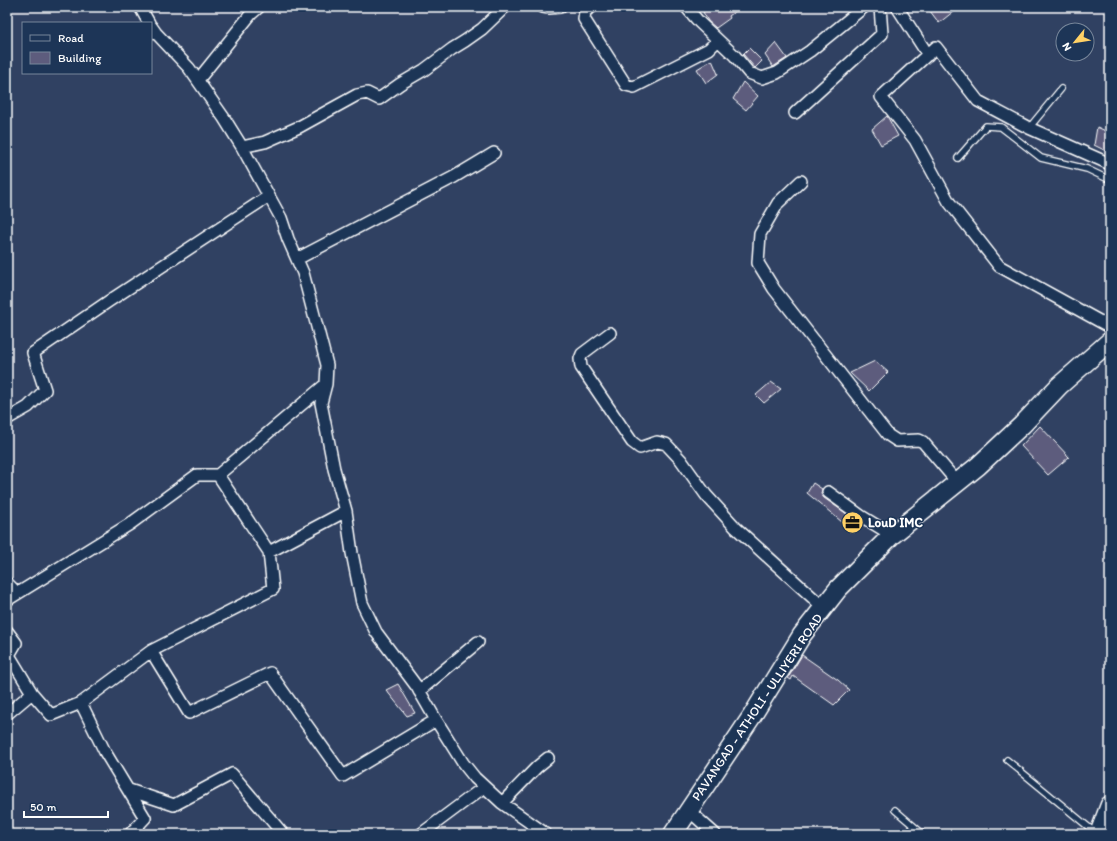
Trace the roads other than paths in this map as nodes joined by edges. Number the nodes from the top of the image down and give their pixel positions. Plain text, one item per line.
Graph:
1 (140, 7) edge
2 (259, 7) edge
3 (505, 7) edge
4 (543, 7) edge
5 (560, 7) edge
6 (592, 7) edge
7 (686, 7) edge
8 (864, 7) edge
9 (880, 7) edge
10 (897, 7) edge
11 (148, 22) edge
12 (152, 27) edge
13 (718, 40) junction
14 (928, 55) junction
15 (198, 80) junction
16 (1061, 89) dead end
17 (795, 113) dead end
18 (1029, 128) junction
19 (242, 147) junction
20 (494, 153) dead end
21 (958, 158) dead end
22 (1110, 164) edge
23 (1110, 180) edge
24 (801, 181) dead end
25 (269, 196) junction
26 (298, 259) junction
27 (1110, 305) edge
28 (1110, 309) edge
29 (1110, 327) edge
30 (610, 333) dead end
31 (1110, 341) edge
32 (326, 384) junction
33 (7, 419) edge
34 (218, 475) junction
35 (957, 482) junction
36 (828, 492) dead end
37 (346, 511) junction
38 (892, 535) junction
39 (269, 552) junction
40 (7, 583) edge
41 (17, 593) junction
42 (7, 600) edge
43 (823, 607) junction
44 (7, 631) edge
45 (478, 642) dead end
46 (151, 651) junction
47 (420, 691) junction
48 (32, 693) junction
49 (81, 703) junction
50 (7, 714) edge
51 (436, 720) junction
52 (548, 758) dead end
53 (1007, 760) dead end
54 (484, 787) junction
55 (129, 790) junction
56 (502, 803) junction
57 (1110, 805) edge
58 (688, 810) junction
59 (896, 810) dead end
60 (130, 834) edge
61 (283, 834) edge
62 (421, 834) edge
63 (546, 834) edge
64 (673, 834) edge
65 (715, 834) edge
66 (923, 834) edge
67 (1098, 834) edge

1 - 11 street
2 - 15 street
3 - 19 street
4 - 5 street
6 - 13 street
7 - 13 street
8 - 13 street
9 - 17 street
10 - 14 street
12 - 15 street
14 - 18 street
14 - 29 street
15 - 19 street
16 - 18 lane
18 - 22 street
19 - 25 street
20 - 26 street
21 - 23 lane
24 - 35 street
25 - 26 street
25 - 33 street
26 - 32 street
27 - 28 lane
30 - 43 street
31 - 35 main road, PAVANGAD - ATHOLI - ULLIYERI ROAD
32 - 34 street
32 - 37 street
34 - 39 street
34 - 41 street
35 - 38 main road, PAVANGAD - ATHOLI - ULLIYERI ROAD
36 - 38 street
37 - 39 street
37 - 47 street
38 - 43 main road, PAVANGAD - ATHOLI - ULLIYERI ROAD
39 - 46 street
40 - 41 street
41 - 42 street
43 - 58 main road, PAVANGAD - ATHOLI - ULLIYERI ROAD
44 - 48 street
45 - 47 street
46 - 49 street
46 - 51 street
47 - 51 street
48 - 49 street
48 - 50 street
49 - 55 street
51 - 54 street
52 - 56 street
53 - 67 lane
54 - 56 street
54 - 62 street
55 - 60 street
55 - 61 street
56 - 63 street
57 - 67 main road
58 - 64 main road, PAVANGAD - ATHOLI - ULLIYERI ROAD
58 - 65 street
59 - 66 lane

